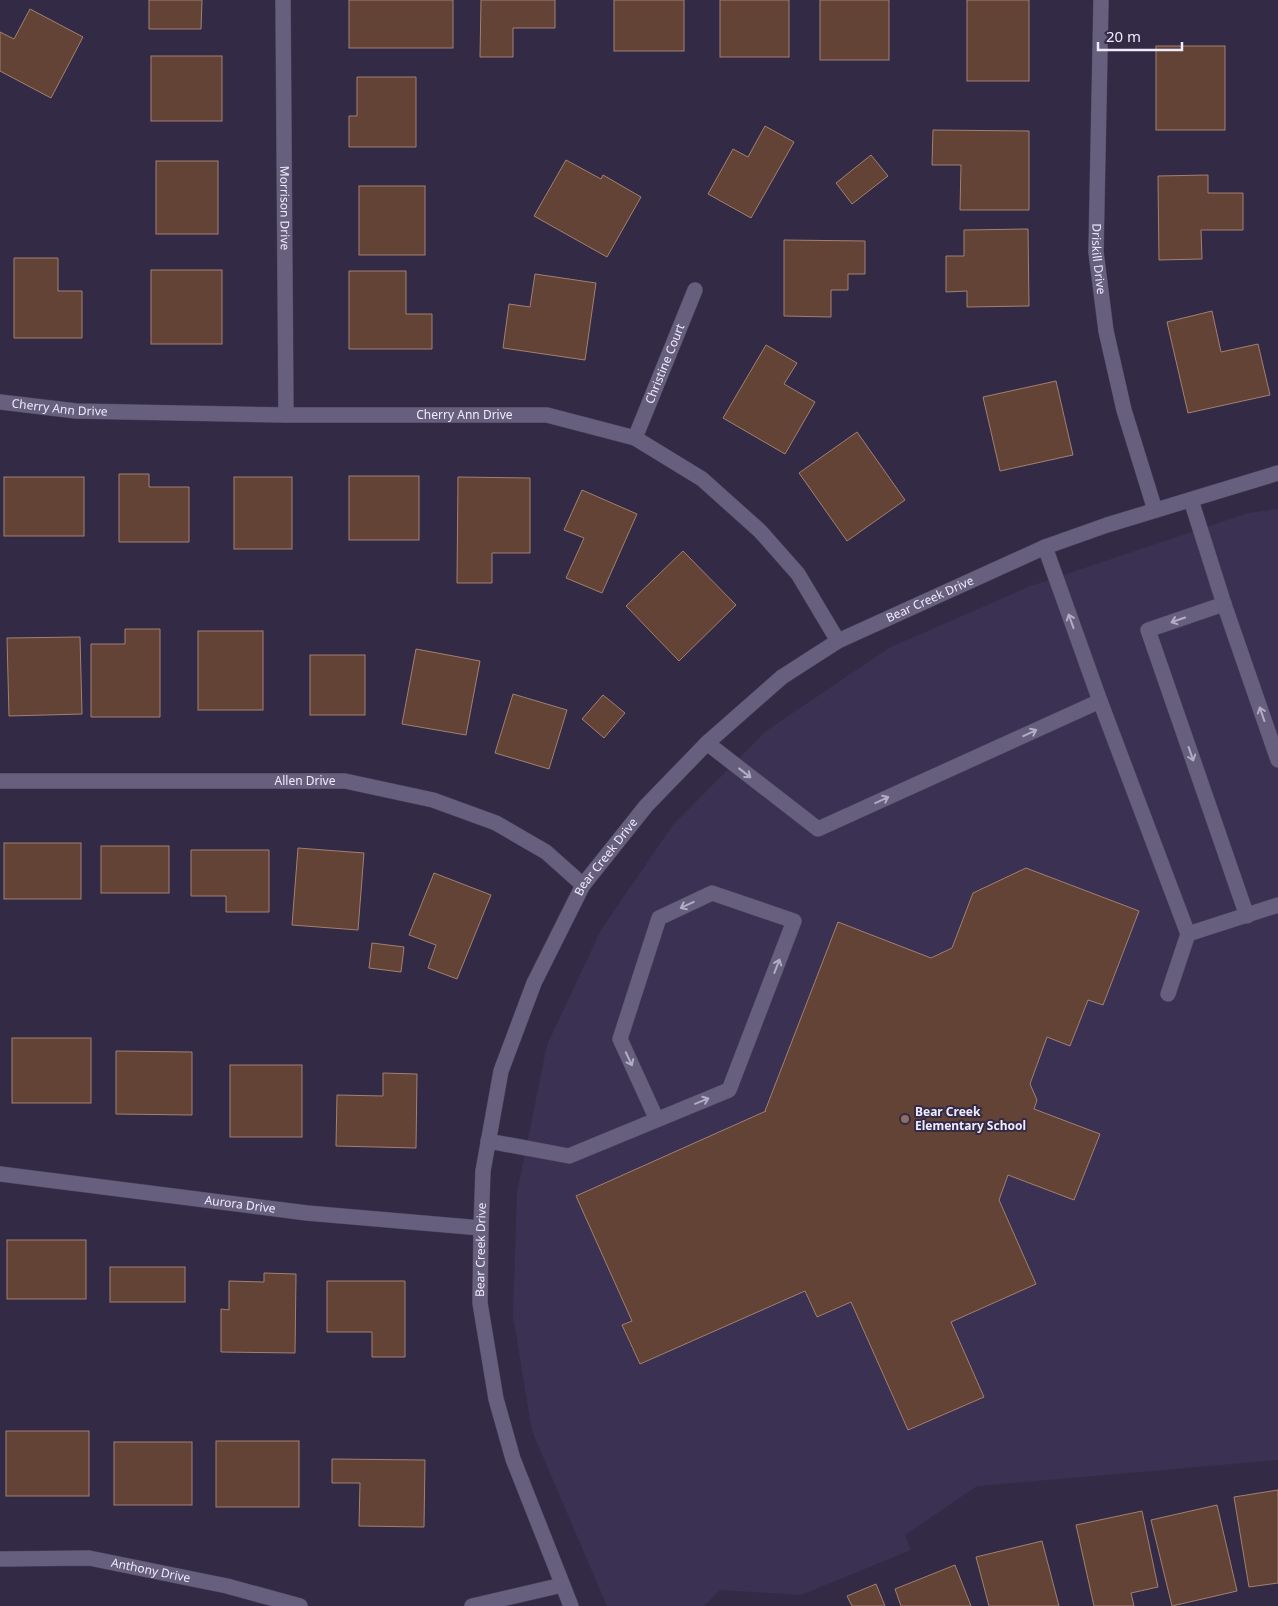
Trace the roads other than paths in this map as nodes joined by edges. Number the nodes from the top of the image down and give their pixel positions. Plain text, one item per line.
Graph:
1 (283, 0) edge
2 (1101, 0) edge
3 (695, 290) dead end
4 (0, 402) edge
5 (286, 415) junction
6 (635, 438) junction
7 (1278, 473) edge
8 (1190, 500) junction
9 (1155, 510) junction
10 (1045, 547) junction
11 (1224, 604) junction
12 (838, 641) junction
13 (1100, 701) junction
14 (707, 743) junction
15 (1278, 760) edge
16 (0, 781) edge
17 (583, 885) junction
18 (1278, 905) edge
19 (1247, 916) junction
20 (1188, 934) junction
21 (1168, 994) dead end
22 (657, 1120) junction
23 (488, 1140) junction
24 (0, 1174) edge
25 (481, 1228) junction
26 (0, 1559) edge
27 (562, 1585) junction
28 (300, 1606) edge
29 (472, 1606) edge
30 (571, 1606) edge

1 - 5 street, Morrison Drive
2 - 9 street, Driskill Drive
3 - 6 street, Christine Court
4 - 5 street, Cherry Ann Drive
5 - 6 street, Cherry Ann Drive
6 - 12 street, Cherry Ann Drive
7 - 8 street, Bear Creek Drive
8 - 9 street, Bear Creek Drive
8 - 11 street
9 - 10 street, Bear Creek Drive
10 - 12 street, Bear Creek Drive
13 -> 10 street
15 -> 11 street
11 -> 19 street
12 - 14 street, Bear Creek Drive
14 -> 13 street
13 - 20 street
14 - 17 street, Bear Creek Drive
16 - 17 street, Allen Drive
17 - 23 street, Bear Creek Drive
18 - 19 street
19 - 20 street
20 - 21 street
22 -> 22 street
22 - 23 street
23 - 25 street, Bear Creek Drive
24 - 25 street, Aurora Drive
25 - 27 street, Bear Creek Drive
26 - 28 street, Anthony Drive
27 - 29 street
27 - 30 street, Bear Creek Drive

